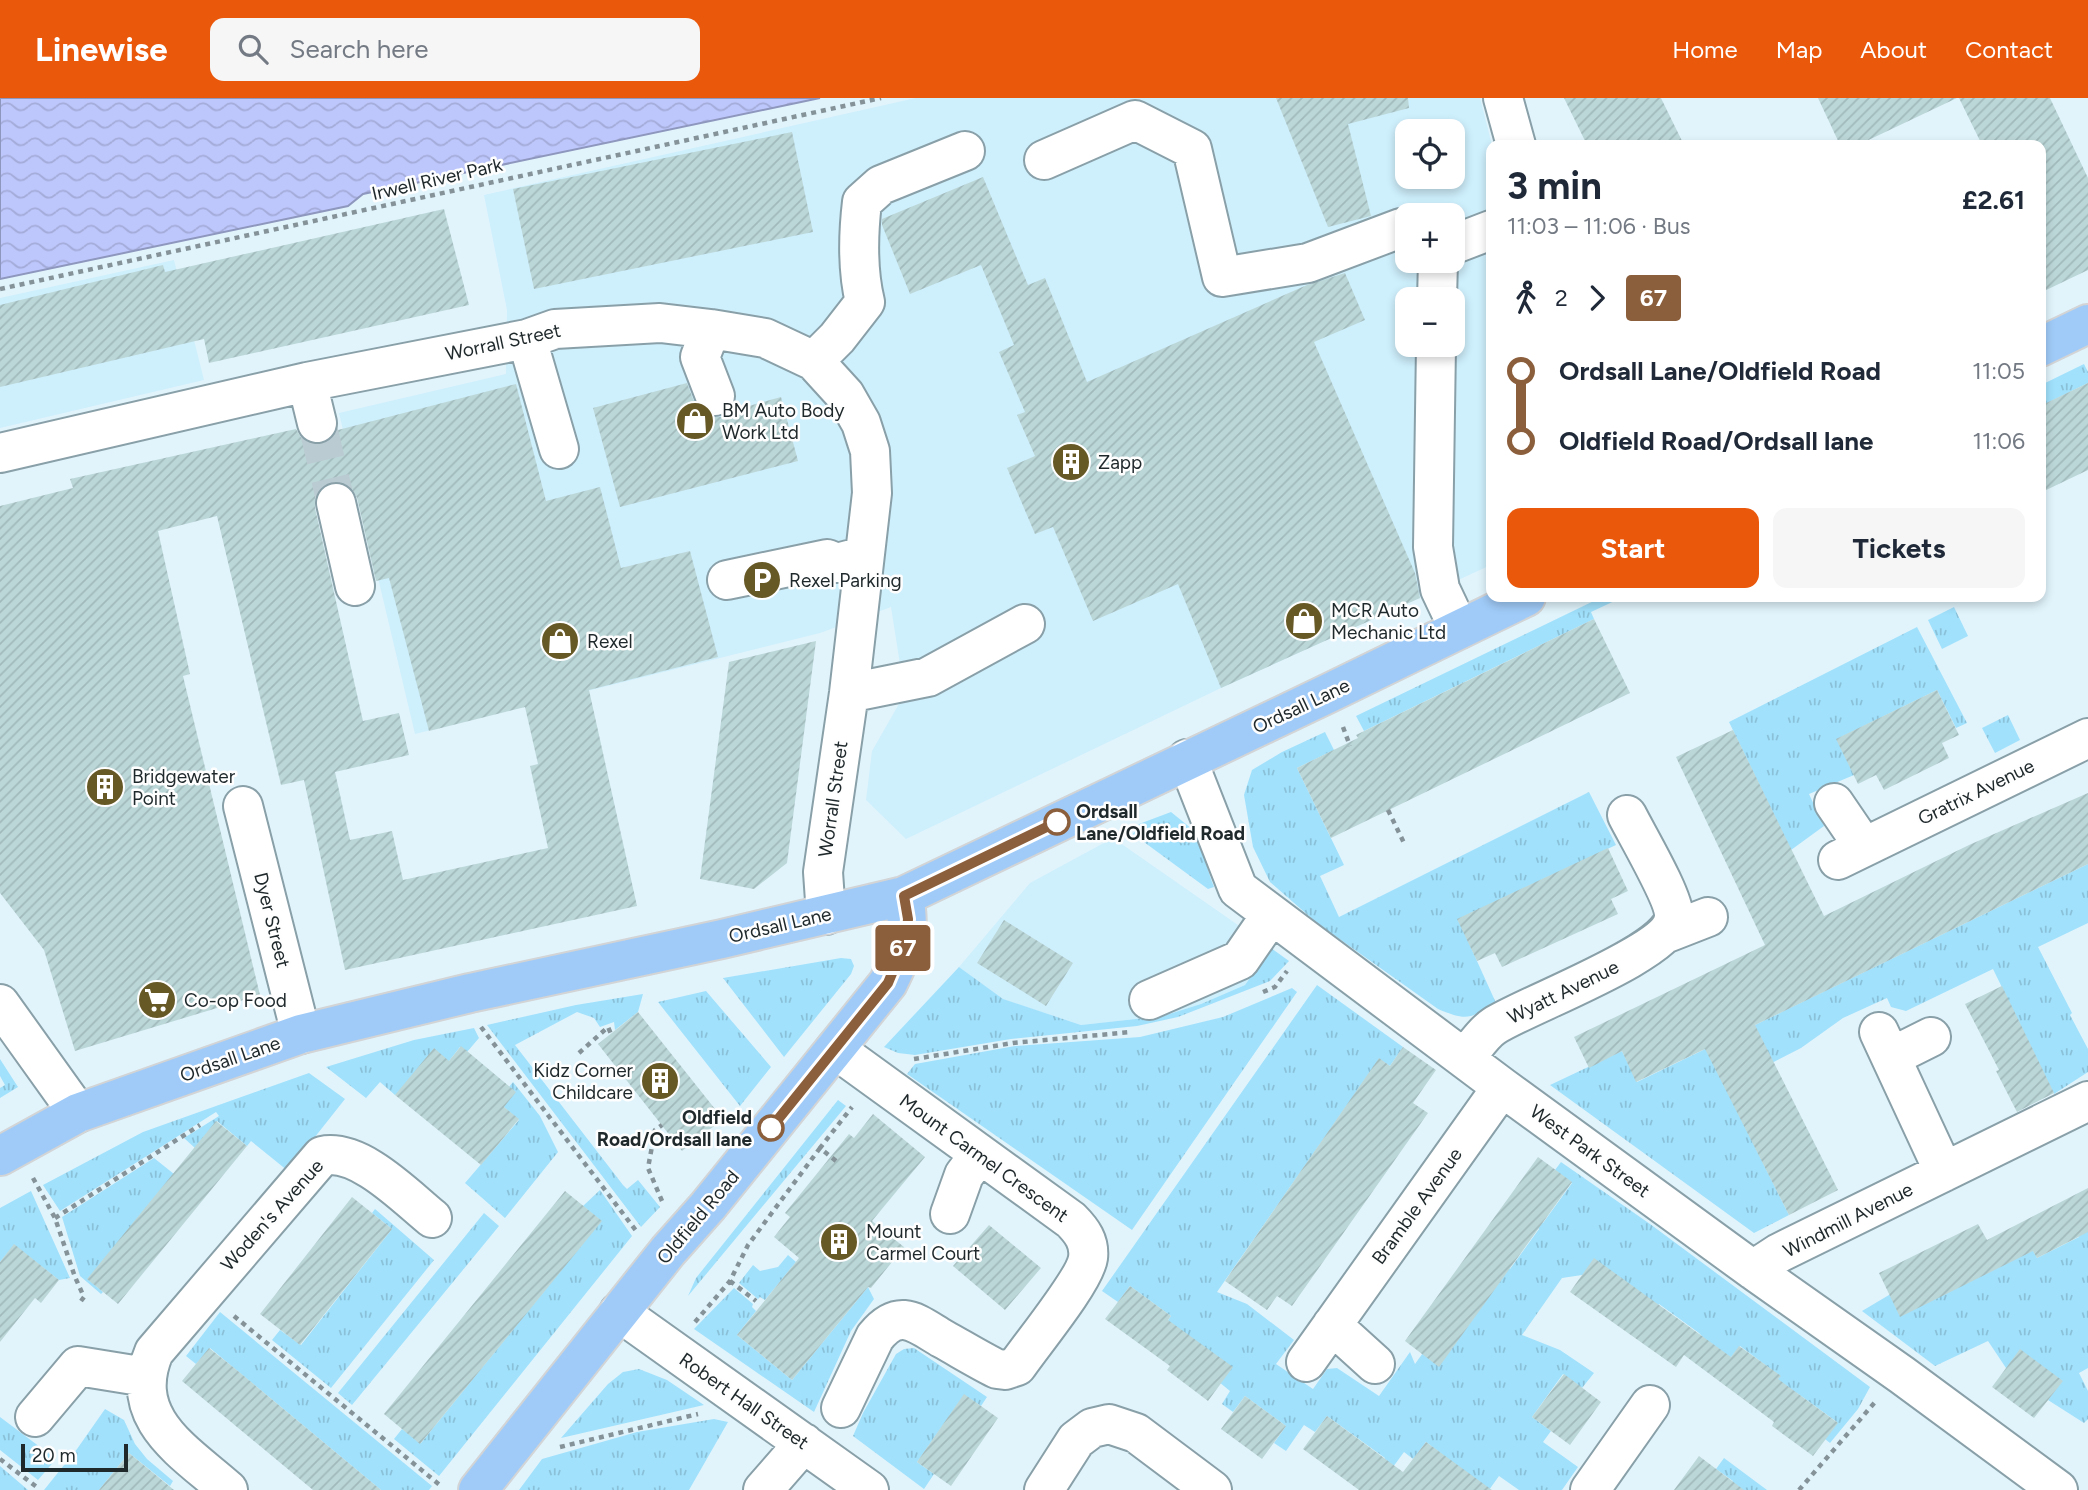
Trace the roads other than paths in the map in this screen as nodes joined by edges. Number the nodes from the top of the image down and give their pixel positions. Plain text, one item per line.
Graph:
1 (1503, 98) edge
2 (1515, 140) edge
3 (965, 151) dead end
4 (1044, 160) dead end
5 (1395, 230) edge
6 (1486, 232) edge
7 (1465, 239) edge
8 (2088, 324) edge
9 (712, 329) junction
10 (527, 339) junction
11 (2046, 344) edge
12 (1436, 357) edge
13 (814, 361) junction
14 (307, 382) junction
15 (715, 396) dead end
16 (317, 423) tunnel mouth
17 (559, 449) dead end
18 (0, 453) edge
19 (336, 503) tunnel mouth
20 (863, 556) junction
21 (727, 580) dead end
22 (355, 586) dead end
23 (1516, 602) edge
24 (1025, 624) dead end
25 (1459, 629) junction
26 (849, 693) junction
27 (2088, 738) edge
28 (1187, 759) junction
29 (1834, 803) dead end
30 (243, 806) dead end
31 (1627, 815) dead end
32 (904, 896) junction
33 (827, 915) junction
34 (1270, 915) junction
35 (1708, 917) dead end
36 (1667, 933) junction
37 (0, 1004) edge
38 (1143, 1016) road end
39 (301, 1034) junction
40 (1931, 1037) dead end
41 (835, 1049) junction
42 (1465, 1058) junction
43 (1502, 1087) junction
44 (2088, 1101) edge
45 (78, 1113) junction
46 (8, 1151) edge
47 (979, 1155) junction
48 (1944, 1172) junction
49 (950, 1214) dead end
50 (432, 1218) dead end
51 (1753, 1270) junction
52 (619, 1312) junction
53 (1332, 1325) junction
54 (1307, 1362) dead end
55 (1375, 1364) dead end
56 (146, 1377) junction
57 (1650, 1405) dead end
58 (841, 1408) dead end
59 (35, 1417) dead end
60 (804, 1443) junction
61 (460, 1488) edge
62 (862, 1488) edge
63 (228, 1490) edge
64 (763, 1490) edge
65 (1044, 1490) edge
66 (1212, 1490) edge
67 (1590, 1490) edge
68 (2058, 1490) edge

1 - 2 street
3 - 13 street
4 - 5 street
6 - 7 street
8 - 11 main road
9 - 10 street, Worrall Street
9 - 13 street, Worrall Street
9 - 15 street
10 - 14 street, Worrall Street
10 - 17 street
12 - 25 street
13 - 20 street, Worrall Street
14 - 16 street
14 - 18 street, Worrall Street
19 - 22 street
20 - 21 street
20 - 26 street, Worrall Street
23 - 25 main road, Ordsall Lane
24 - 26 street
25 - 28 main road, Ordsall Lane
26 - 33 street, Worrall Street
27 - 29 street, Gratrix Avenue
28 - 32 main road, Ordsall Lane
28 - 34 street, West Park Street
30 - 39 street, Dyer Street
31 - 36 street
32 - 33 main road, Ordsall Lane
32 - 41 main road, Oldfield Road
33 - 39 main road, Ordsall Lane
34 - 38 street
34 - 42 street, West Park Street
35 - 36 street, Wyatt Avenue
36 - 42 street, Wyatt Avenue
37 - 45 street
39 - 45 main road, Ordsall Lane
40 - 48 street
41 - 47 street, Mount Carmel Crescent
41 - 52 main road, Oldfield Road
42 - 43 street, West Park Street
43 - 51 street, West Park Street
43 - 53 street, Bramble Avenue
44 - 48 street, Windmill Avenue
45 - 46 main road, Ordsall Lane
47 - 49 street
47 - 58 street, Mount Carmel Crescent
48 - 51 street, Windmill Avenue
50 - 56 street, Woden's Avenue
51 - 68 street, West Park Street
52 - 60 street, Robert Hall Street
52 - 61 main road, Oldfield Road
53 - 54 street, Bramble Avenue
53 - 55 street
56 - 59 street
56 - 63 street
57 - 67 street
60 - 62 street, Robert Hall Street
60 - 64 street
65 - 66 street

